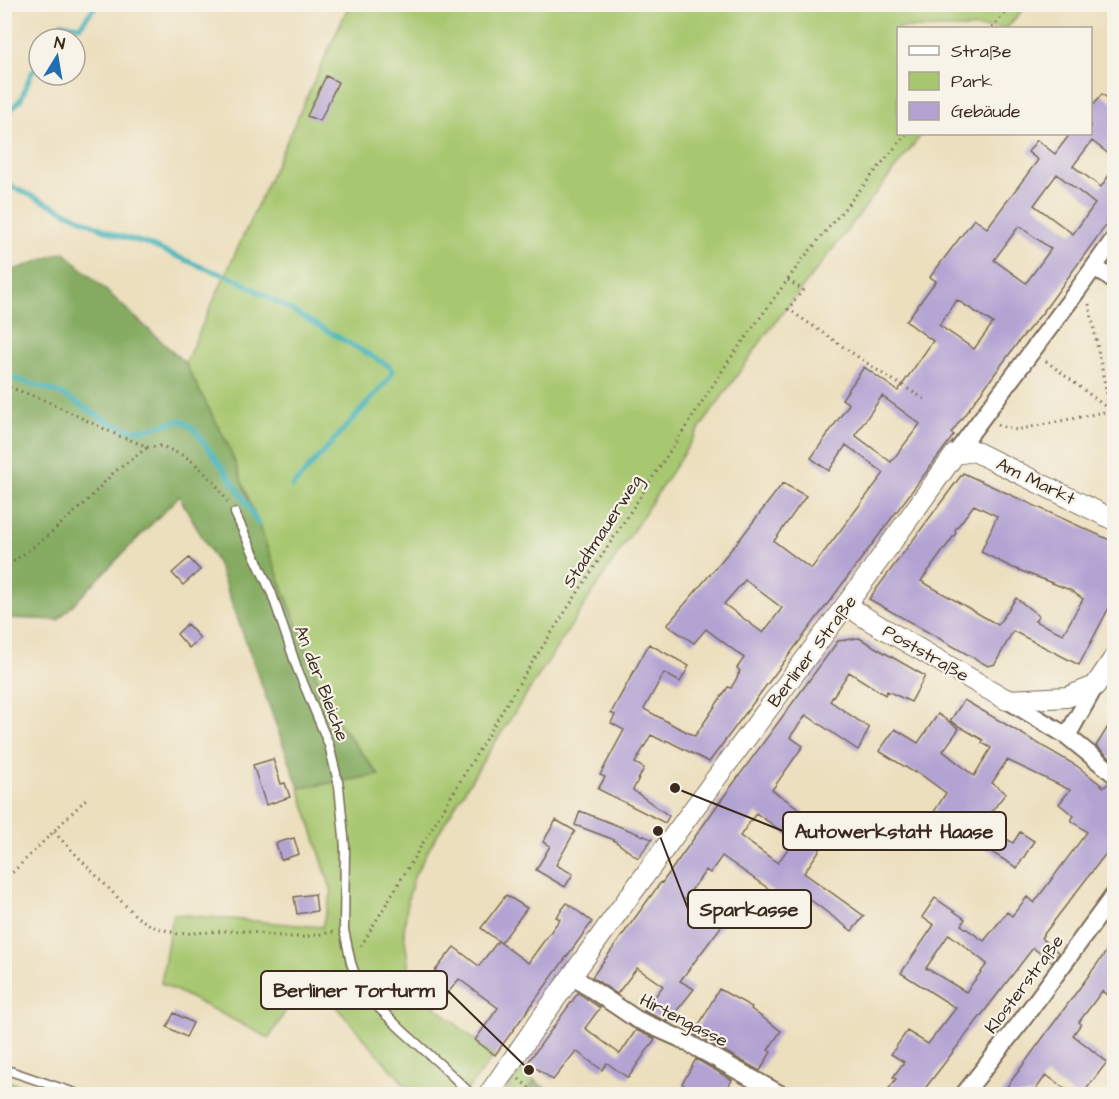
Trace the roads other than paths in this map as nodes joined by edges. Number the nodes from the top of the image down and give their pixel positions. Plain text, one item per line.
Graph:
1 (1114, 239) edge
2 (1095, 267) junction
3 (1114, 281) edge
4 (956, 454) junction
5 (235, 513) road end
6 (1114, 520) edge
7 (846, 605) junction
8 (1114, 658) edge
9 (1095, 686) junction
10 (1007, 700) junction
11 (1067, 736) junction
12 (1114, 774) edge
13 (1114, 895) edge
14 (572, 976) junction
15 (4, 1069) edge
16 (78, 1095) edge
17 (471, 1095) edge
18 (489, 1095) edge
19 (780, 1095) edge
20 (964, 1095) edge

1 - 2 street, Berliner Straße
2 - 3 street
2 - 4 street, Berliner Straße
4 - 6 street, Am Markt
4 - 7 street, Berliner Straße
5 - 17 lane, An der Bleiche
7 - 10 street, Poststraße
7 - 14 street, Berliner Straße
8 - 9 street
9 - 10 street
9 - 11 street
10 - 11 street, Poststraße
11 - 12 street, Poststraße
13 - 20 street, Klosterstraße
14 - 18 street, Berliner Straße
14 - 19 street, Hirtengasse
15 - 16 lane

